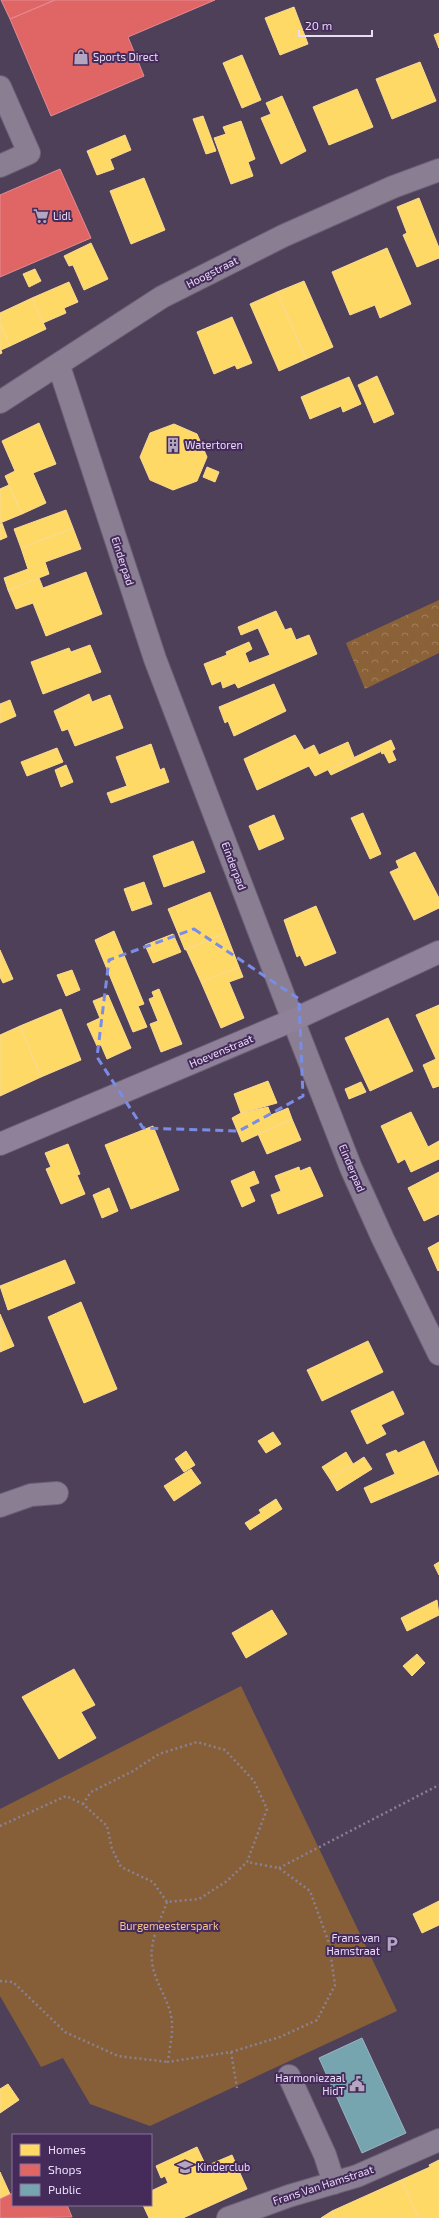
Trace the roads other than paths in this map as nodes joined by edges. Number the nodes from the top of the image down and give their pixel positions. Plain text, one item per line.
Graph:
1 (0, 87) edge
2 (0, 166) edge
3 (439, 170) edge
4 (59, 366) junction
5 (0, 402) edge
6 (439, 952) edge
7 (293, 1020) junction
8 (0, 1144) edge
9 (439, 1354) edge
10 (57, 1493) dead end
11 (0, 1506) edge
12 (289, 2076) dead end
13 (439, 2140) edge
14 (334, 2182) junction
15 (228, 2218) edge

1 - 2 street
3 - 4 street, Hoogstraat
4 - 5 street, Hoogstraat
4 - 7 street, Einderpad
6 - 7 main road, Hoevenstraat
7 - 8 main road, Hoevenstraat
7 - 9 street, Einderpad
10 - 11 street
12 - 14 street
13 - 14 street, Frans Van Hamstraat
14 - 15 street, Frans Van Hamstraat

